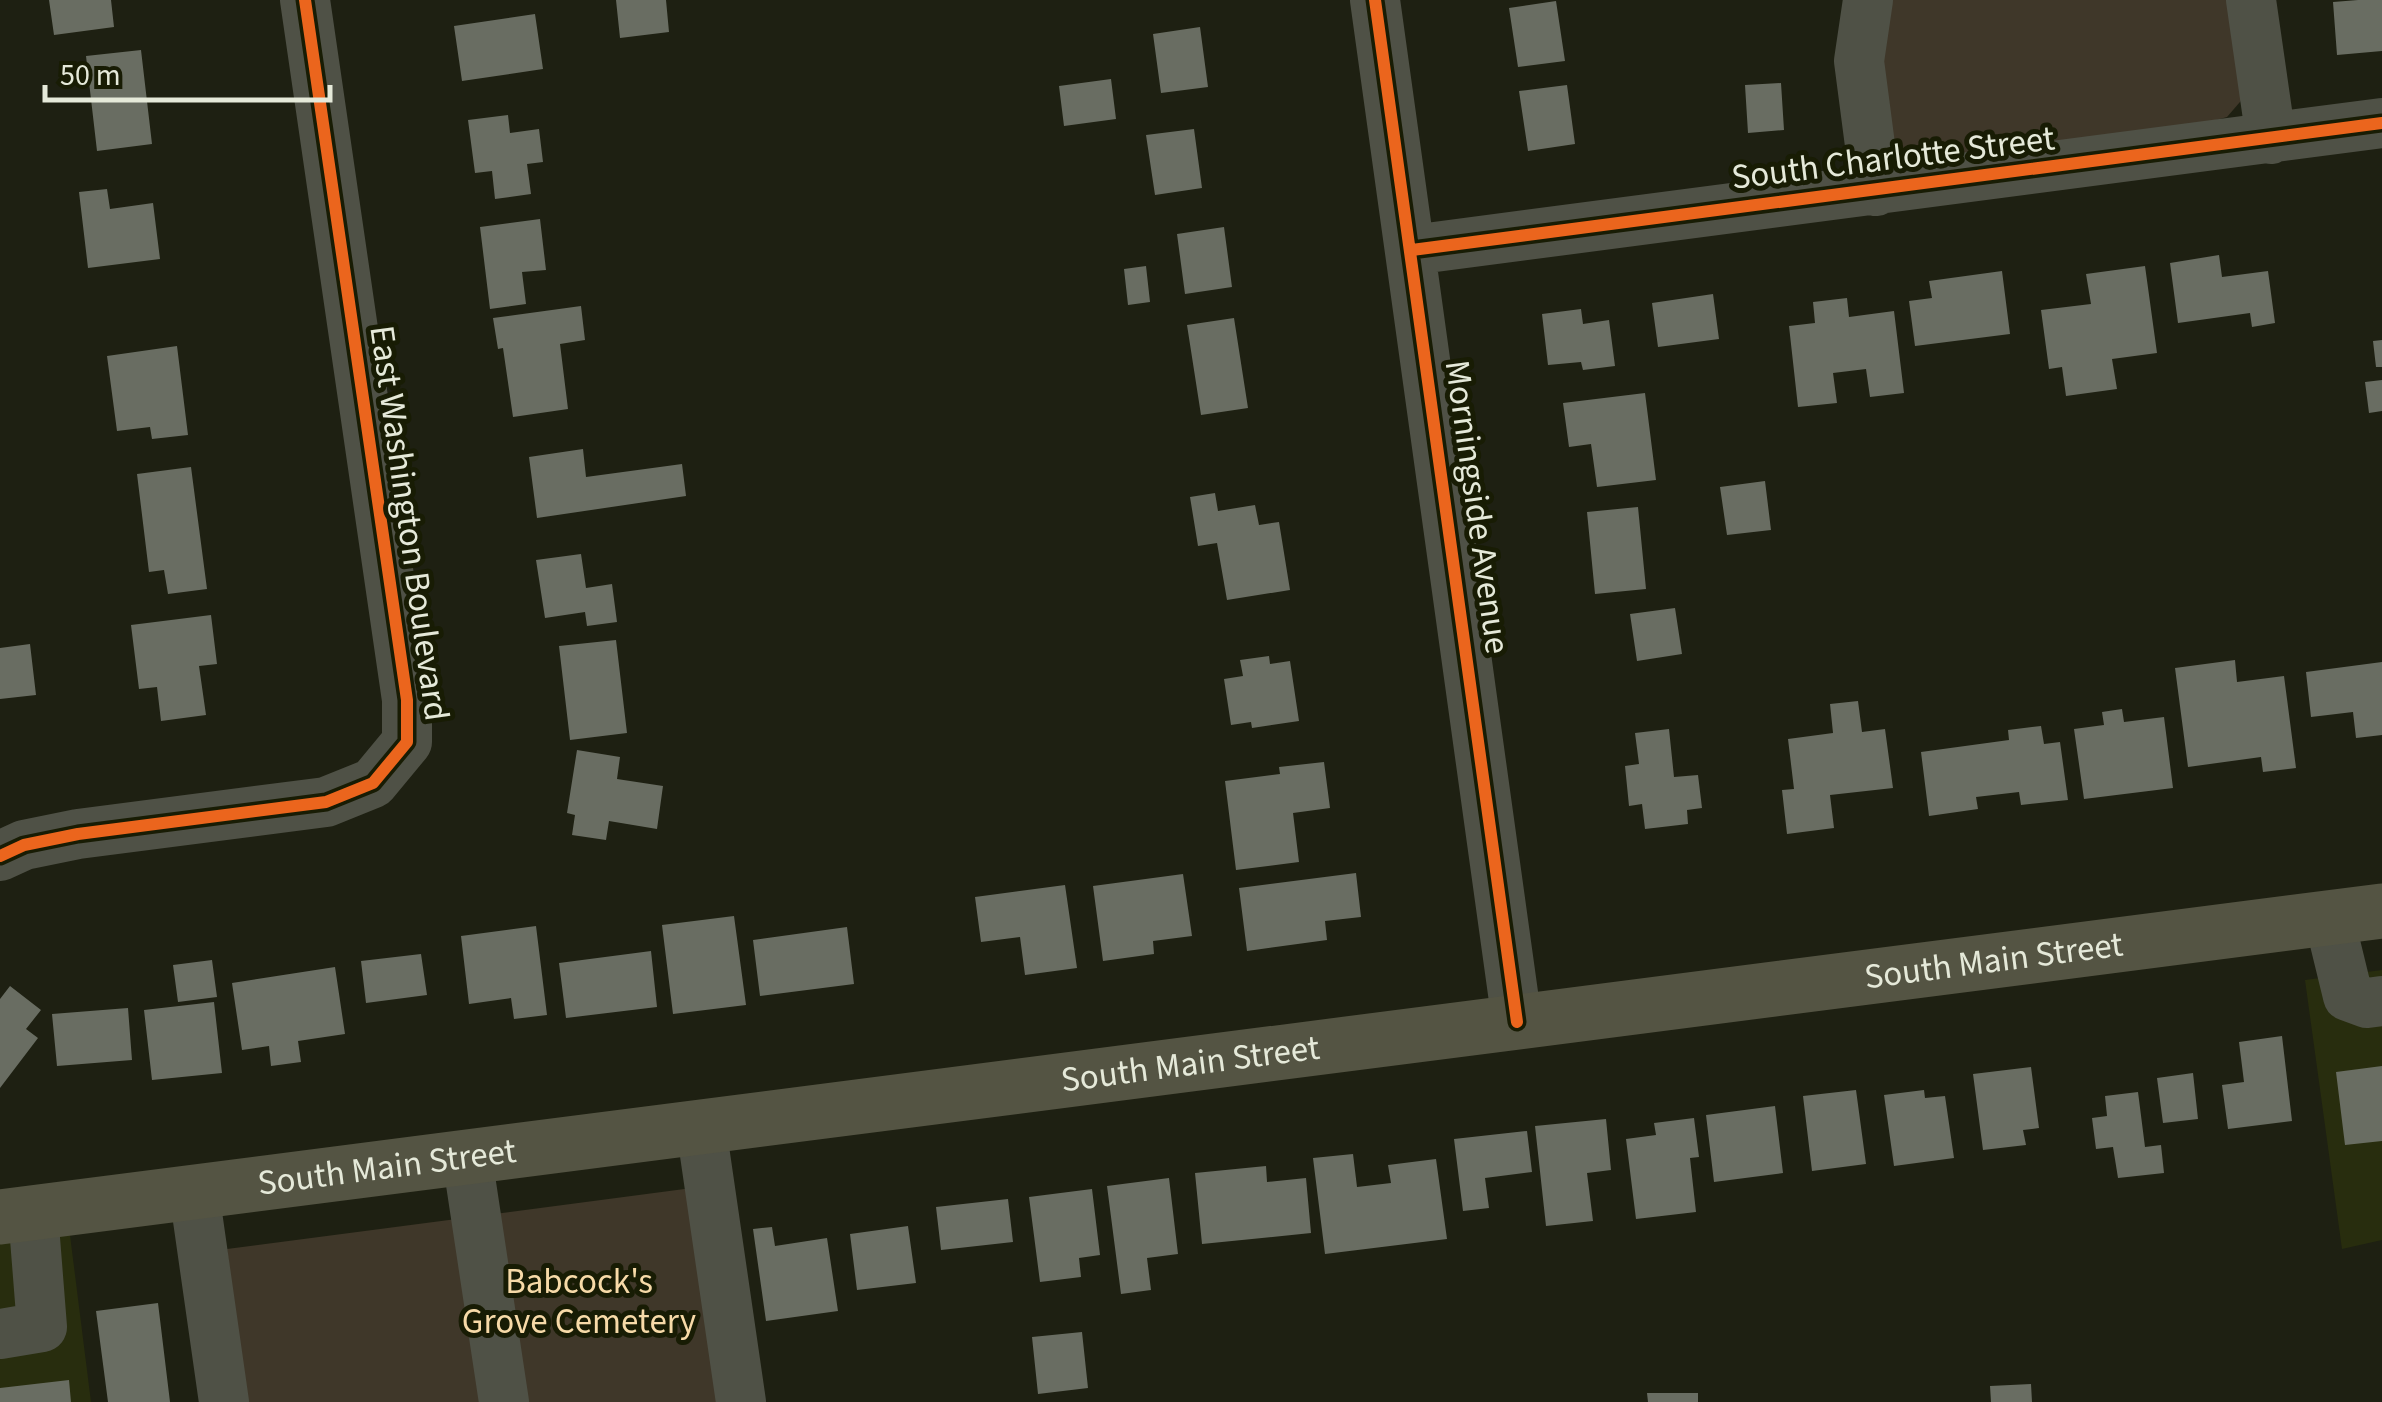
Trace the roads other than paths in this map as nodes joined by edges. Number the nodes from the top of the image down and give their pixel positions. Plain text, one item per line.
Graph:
1 (305, 0) edge
2 (1376, 0) edge
3 (1868, 0) edge
4 (2251, 0) edge
5 (2382, 123) edge
6 (2271, 139) junction
7 (1876, 191) junction
8 (1412, 250) junction
9 (0, 856) edge
10 (2356, 915) edge
11 (2382, 1001) edge
12 (1517, 1022) junction
13 (700, 1127) junction
14 (468, 1157) junction
15 (194, 1192) junction
16 (17, 1215) edge
17 (0, 1334) edge
18 (224, 1402) edge
19 (504, 1402) edge
20 (741, 1402) edge

1 - 9 street, East Washington Boulevard
2 - 8 street, Morningside Avenue
3 - 7 street
4 - 6 street
5 - 6 street, South Charlotte Street
6 - 7 street, South Charlotte Street
7 - 8 street, South Charlotte Street
8 - 12 street, Morningside Avenue
10 - 11 street
10 - 12 main road, South Main Street
12 - 13 main road, South Main Street
13 - 14 main road, South Main Street
13 - 20 street
14 - 15 main road, South Main Street
14 - 19 street
15 - 16 main road, South Main Street
15 - 18 street
16 - 17 street

